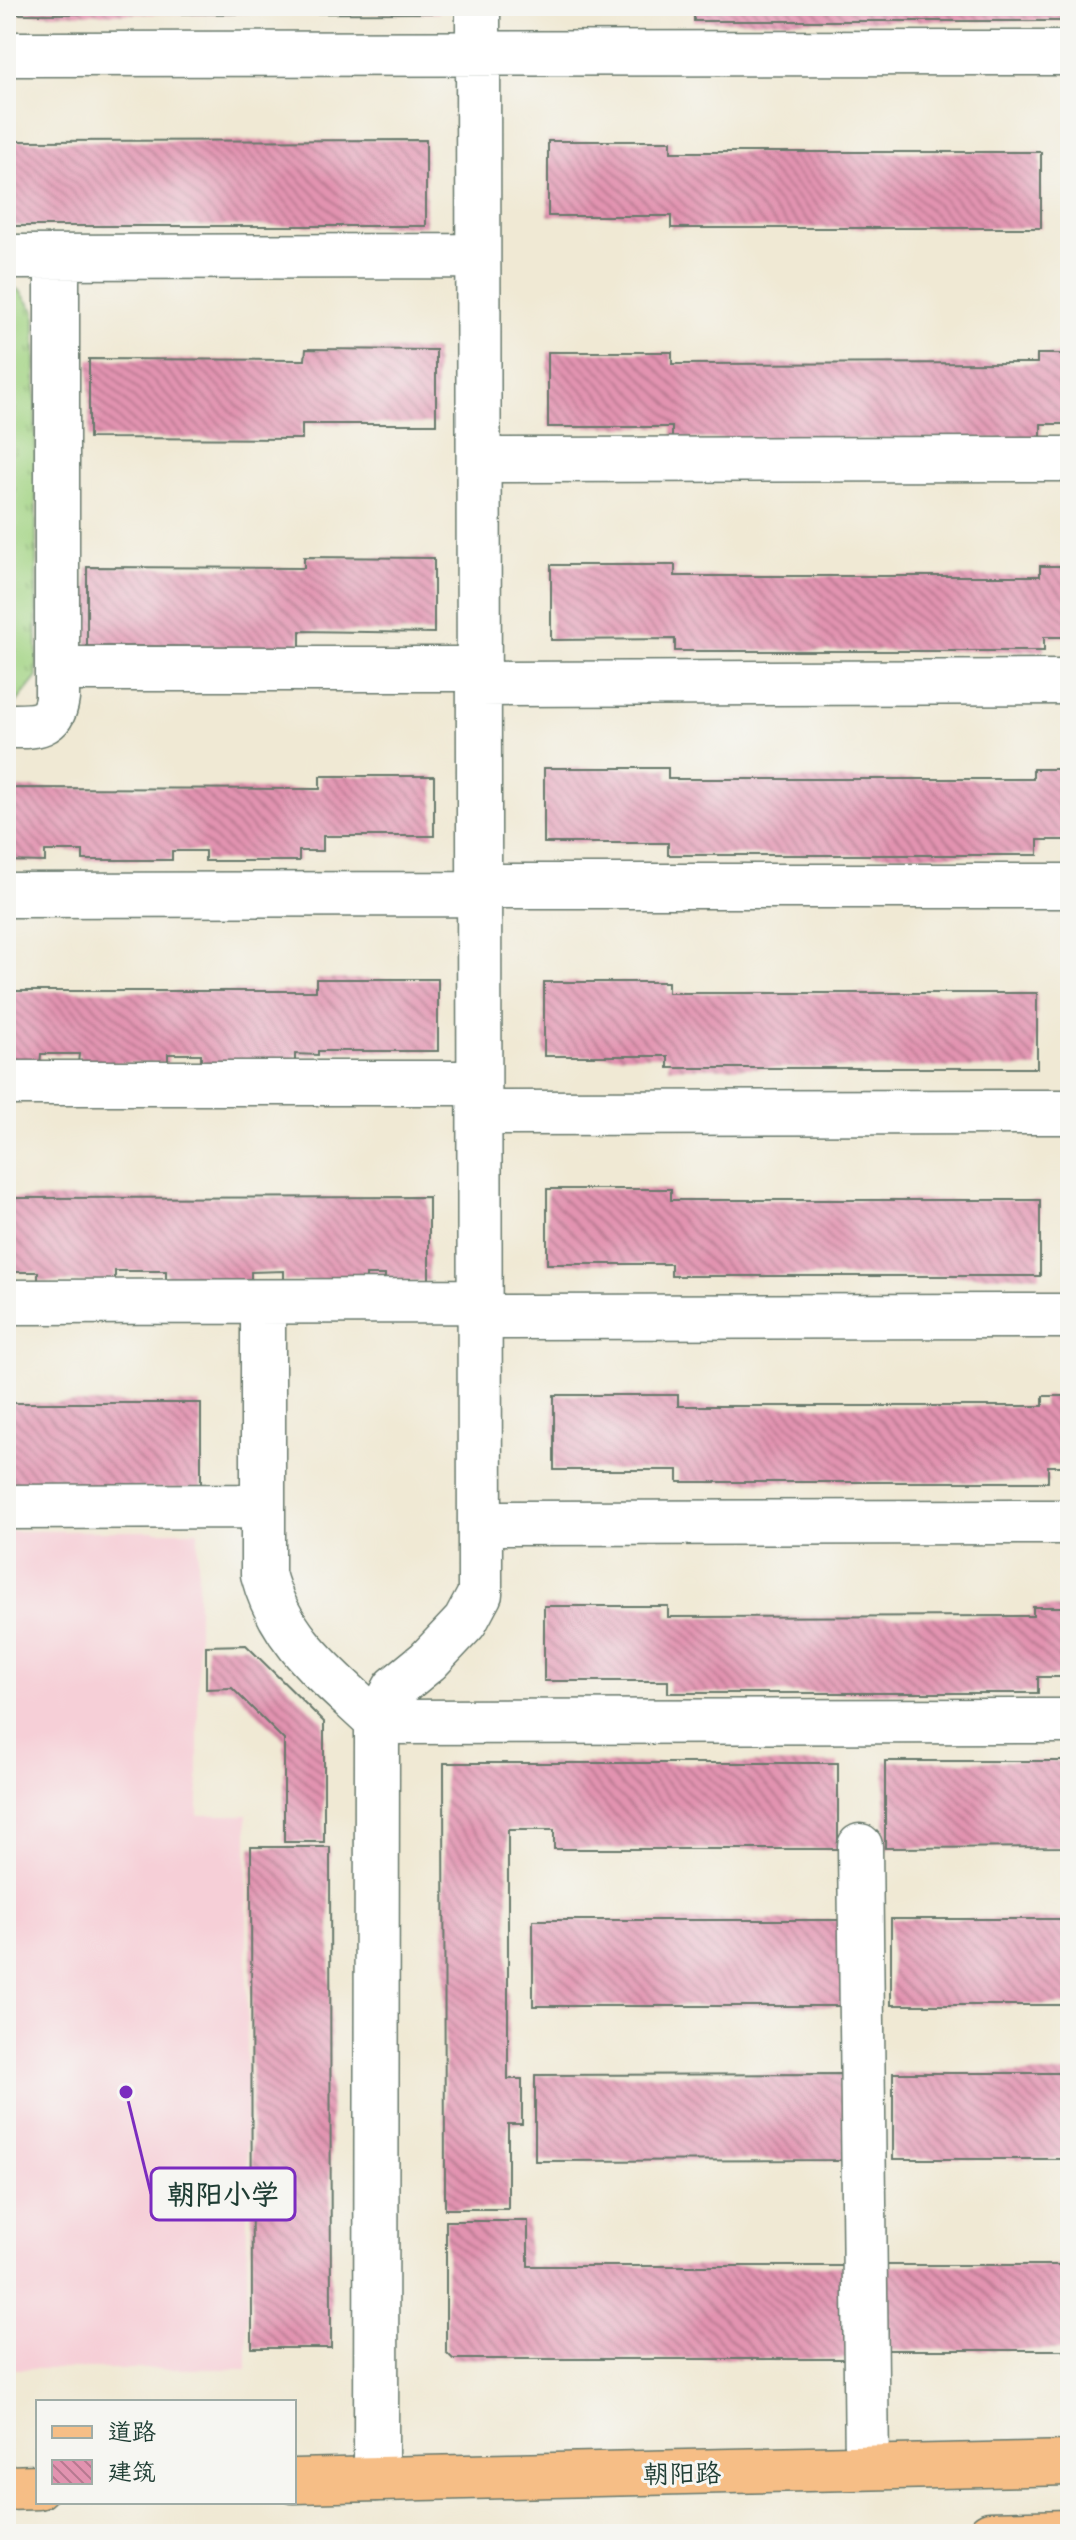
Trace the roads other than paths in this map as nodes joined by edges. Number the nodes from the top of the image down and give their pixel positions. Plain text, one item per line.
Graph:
1 (478, 6) edge
2 (478, 53) junction
3 (1070, 53) edge
4 (6, 54) edge
5 (478, 256) junction
6 (6, 257) edge
7 (57, 257) junction
8 (1070, 459) edge
9 (479, 460) junction
10 (57, 669) junction
11 (479, 676) junction
12 (1070, 682) edge
13 (6, 726) edge
14 (1070, 886) edge
15 (479, 890) junction
16 (6, 895) edge
17 (6, 1083) edge
18 (479, 1098) junction
19 (1070, 1112) edge
20 (6, 1302) edge
21 (263, 1302) junction
22 (480, 1309) junction
23 (1070, 1316) edge
24 (263, 1506) junction
25 (6, 1507) edge
26 (1070, 1522) edge
27 (480, 1523) junction
28 (1070, 1721) edge
29 (377, 1722) junction
30 (860, 1846) dead end
31 (1070, 2463) edge
32 (867, 2467) junction
33 (376, 2479) junction
34 (296, 2481) edge
35 (36, 2487) edge
36 (6, 2488) edge
37 (1070, 2532) edge
38 (990, 2534) edge

1 - 2 lane
2 - 3 lane
2 - 4 lane
2 - 5 lane
5 - 7 lane
5 - 9 lane
6 - 7 lane
7 - 10 lane
8 - 9 lane
9 - 11 lane
10 - 11 lane
10 - 13 lane
11 - 12 lane
11 - 15 lane
14 - 15 lane
15 - 16 lane
15 - 18 lane
17 - 18 lane
18 - 19 lane
18 - 22 lane
20 - 21 lane
21 - 22 lane
21 - 24 lane
22 - 23 lane
22 - 27 lane
24 - 25 lane
24 - 29 lane
26 - 27 lane
27 - 29 lane
28 - 29 lane
29 - 33 lane
30 - 32 lane
31 - 32 main road, 朝阳路
32 - 33 main road, 朝阳路
33 - 34 main road, 朝阳路
35 - 36 main road
37 - 38 main road

